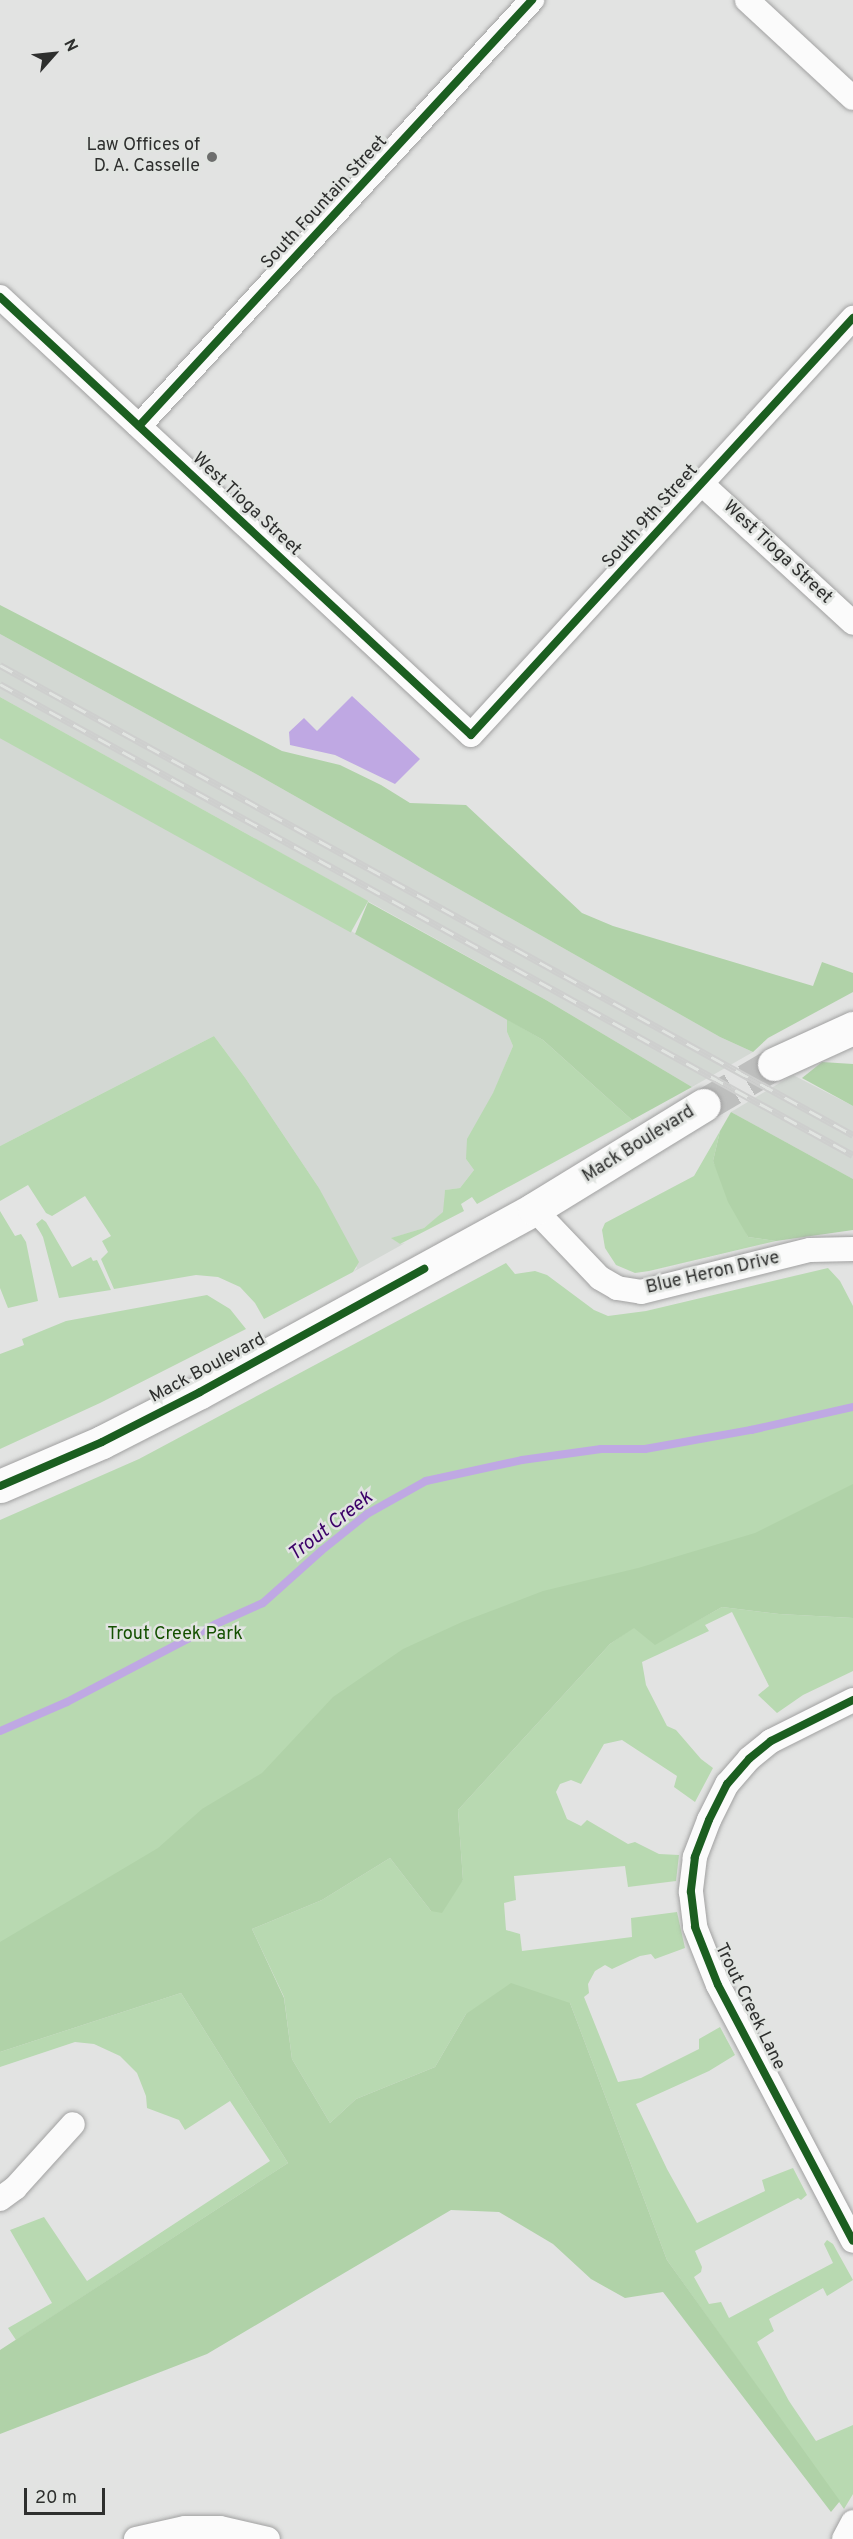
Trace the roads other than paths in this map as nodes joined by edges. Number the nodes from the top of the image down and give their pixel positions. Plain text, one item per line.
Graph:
1 (532, 0) edge
2 (747, 0) edge
3 (853, 98) edge
4 (0, 297) edge
5 (853, 318) edge
6 (139, 426) junction
7 (702, 484) junction
8 (853, 623) edge
9 (471, 735) joint
10 (853, 1028) edge
11 (774, 1064) tunnel mouth
12 (704, 1105) tunnel mouth
13 (534, 1209) junction
14 (853, 1249) edge
15 (0, 1486) edge
16 (853, 1700) edge
17 (73, 2124) dead end
18 (0, 2199) edge
19 (853, 2241) edge
20 (853, 2522) edge
21 (136, 2539) edge
22 (268, 2539) edge
23 (844, 2539) edge

1 - 6 street, South Fountain Street
2 - 3 street
4 - 6 street, West Tioga Street
5 - 7 street, South 9th Street
6 - 9 street, West Tioga Street
7 - 8 street, West Tioga Street
7 - 9 street, South 9th Street
10 - 11 main road
12 - 13 main road, Mack Boulevard
13 - 14 street, Blue Heron Drive
13 - 15 main road, Mack Boulevard
16 - 19 street, Trout Creek Lane
17 - 18 street
20 - 23 street
21 - 22 street

